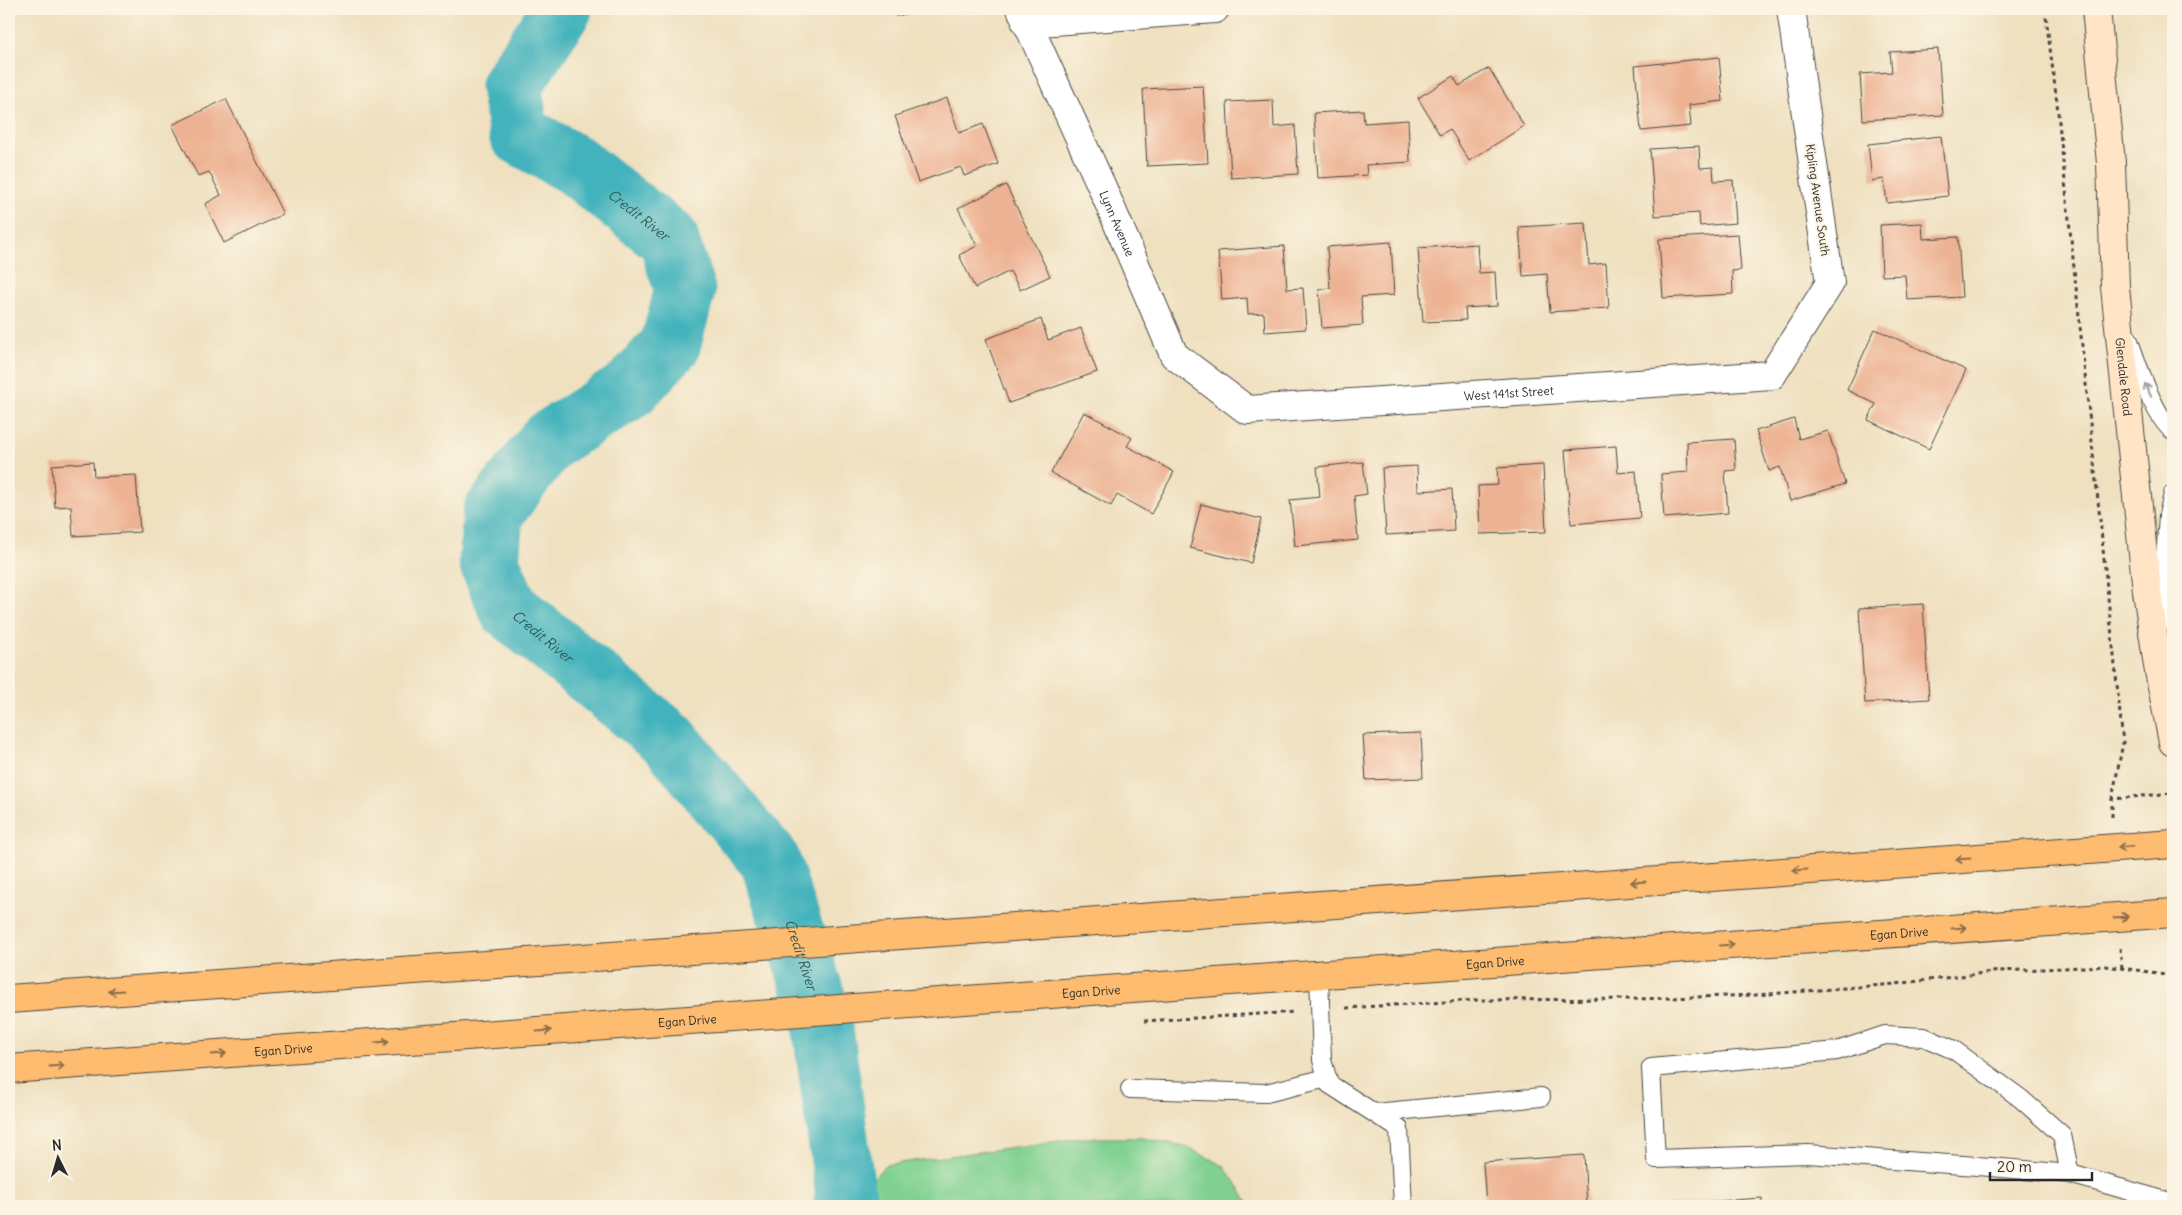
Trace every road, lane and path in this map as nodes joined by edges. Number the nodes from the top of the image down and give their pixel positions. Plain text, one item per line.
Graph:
1 (1215, 9) edge
2 (1791, 9) edge
3 (2045, 9) edge
4 (2096, 9) edge
5 (1023, 16) edge
6 (2115, 287) junction
7 (1772, 375) joint
8 (1247, 410) joint
9 (2173, 431) edge
10 (2173, 494) edge
11 (2158, 666) junction
12 (2173, 742) edge
13 (2112, 799) dead end
14 (2173, 844) edge
15 (2173, 913) edge
16 (1320, 975) junction
17 (2173, 975) edge
18 (9, 999) edge
19 (1320, 1010) junction
20 (1137, 1022) dead end
21 (9, 1069) edge
22 (1327, 1078) junction
23 (1130, 1089) dead end
24 (1541, 1097) dead end
25 (1375, 1113) junction
26 (2070, 1174) junction
27 (2173, 1203) edge
28 (1403, 1206) edge

1 - 5 street
2 - 7 street, Kipling Avenue South
3 - 13 path
4 - 6 main road, Glendale Road
5 - 8 street, Lynn Avenue
9 -> 6 lane
6 - 11 main road, Glendale Road
7 - 8 street, West 141st Street
10 - 11 lane
11 - 12 main road, Glendale Road
14 -> 18 highway
16 -> 15 highway, Egan Drive
16 - 19 lane
21 -> 16 highway, Egan Drive
17 - 19 path
19 - 20 path
19 - 22 lane
22 - 23 lane
22 - 25 lane
24 - 25 lane
25 - 28 lane
26 - 26 lane
26 - 27 lane

